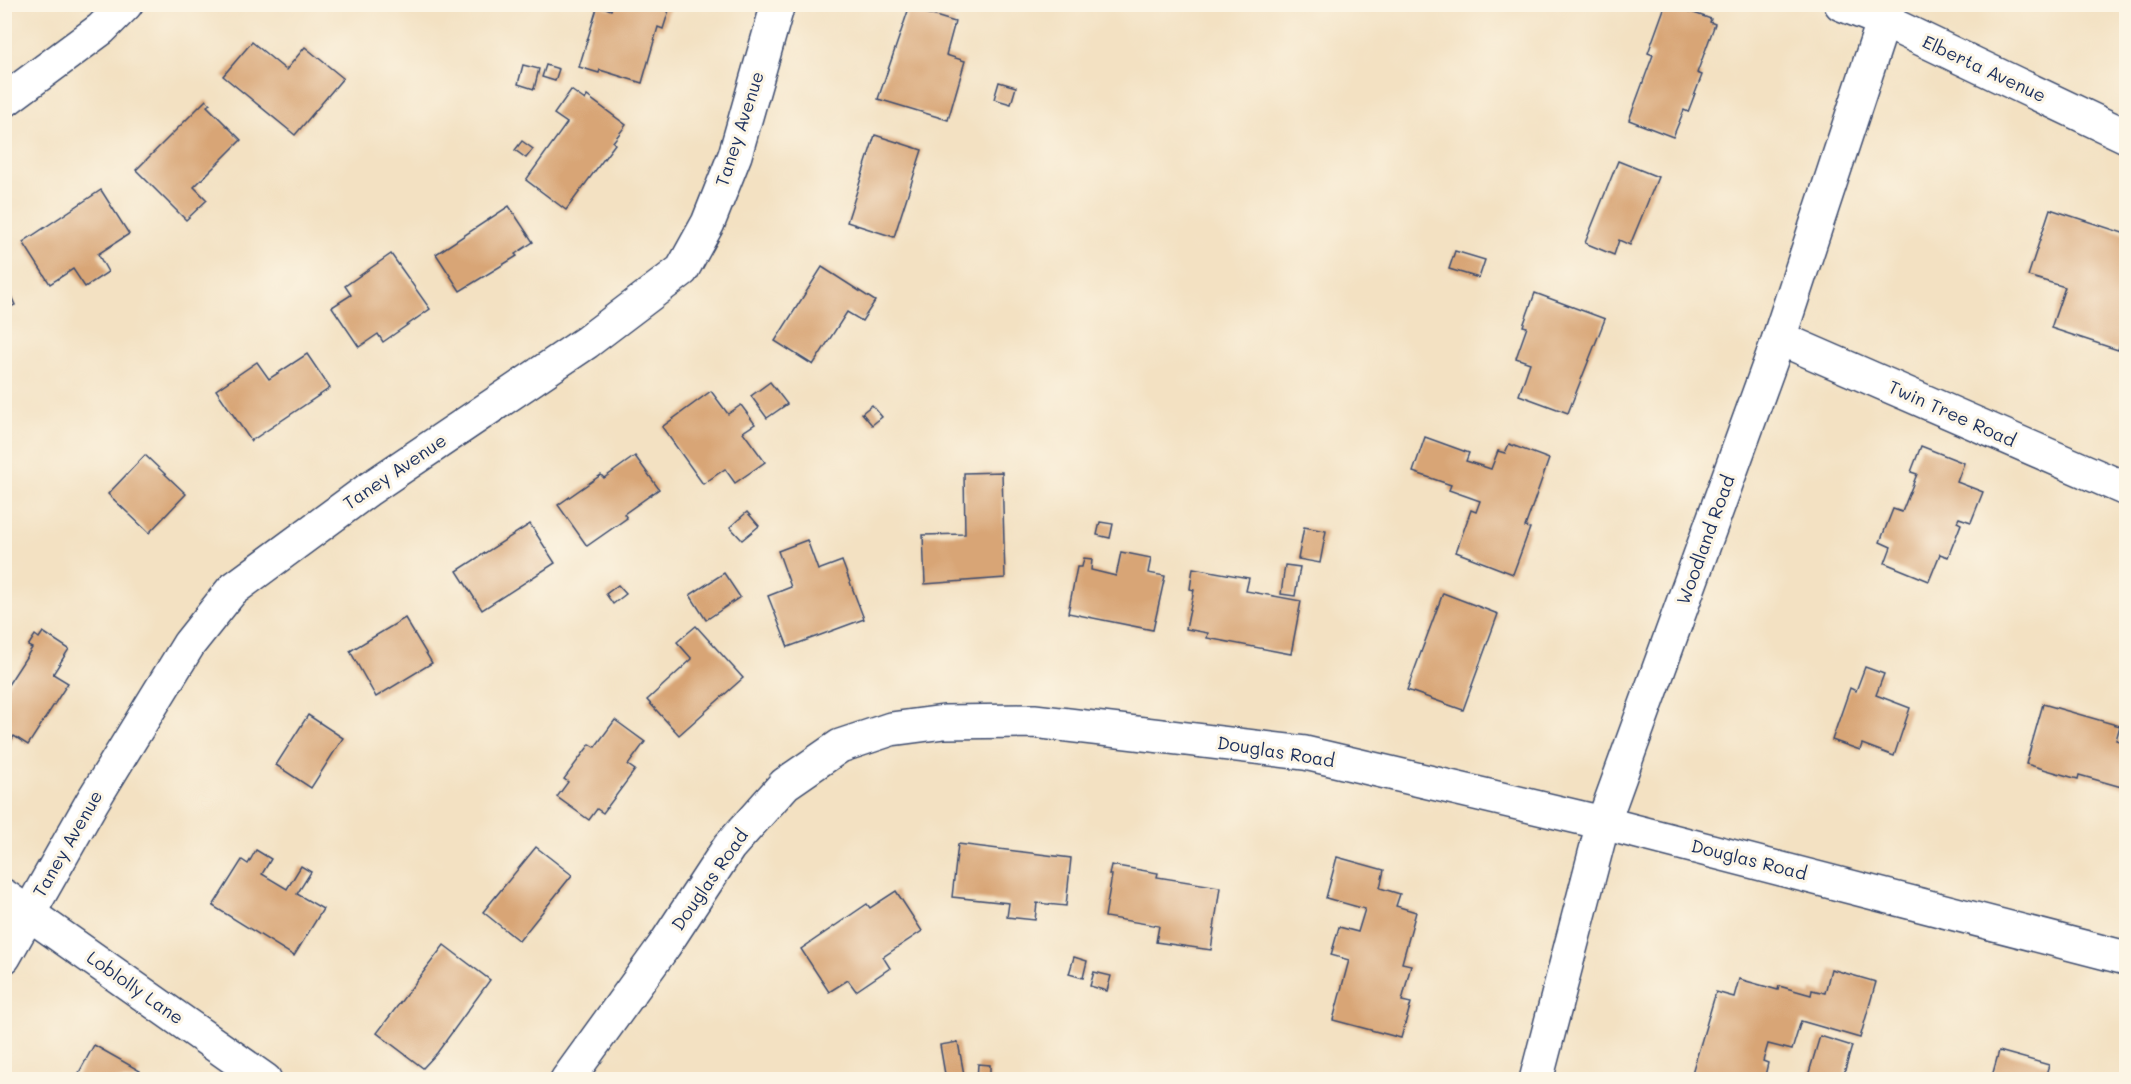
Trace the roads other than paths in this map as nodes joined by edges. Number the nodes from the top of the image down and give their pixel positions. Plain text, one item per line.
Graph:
1 (126, 4) edge
2 (778, 4) edge
3 (1841, 4) edge
4 (1887, 13) edge
5 (4, 101) edge
6 (2127, 136) edge
7 (1779, 339) junction
8 (2127, 489) edge
9 (1603, 823) junction
10 (16, 904) edge
11 (4, 957) edge
12 (2127, 958) edge
13 (265, 1080) edge
14 (567, 1080) edge
15 (1536, 1080) edge

1 - 5 street
2 - 10 street, Taney Avenue
3 - 4 street, Elberta Avenue
4 - 6 street, Elberta Avenue
4 - 7 street, Woodland Road
7 - 8 street, Twin Tree Road
7 - 9 street, Woodland Road
9 - 12 street, Douglas Road
9 - 14 street, Douglas Road
9 - 15 street, Woodland Road
10 - 11 street, Taney Avenue
10 - 13 street, Loblolly Lane

